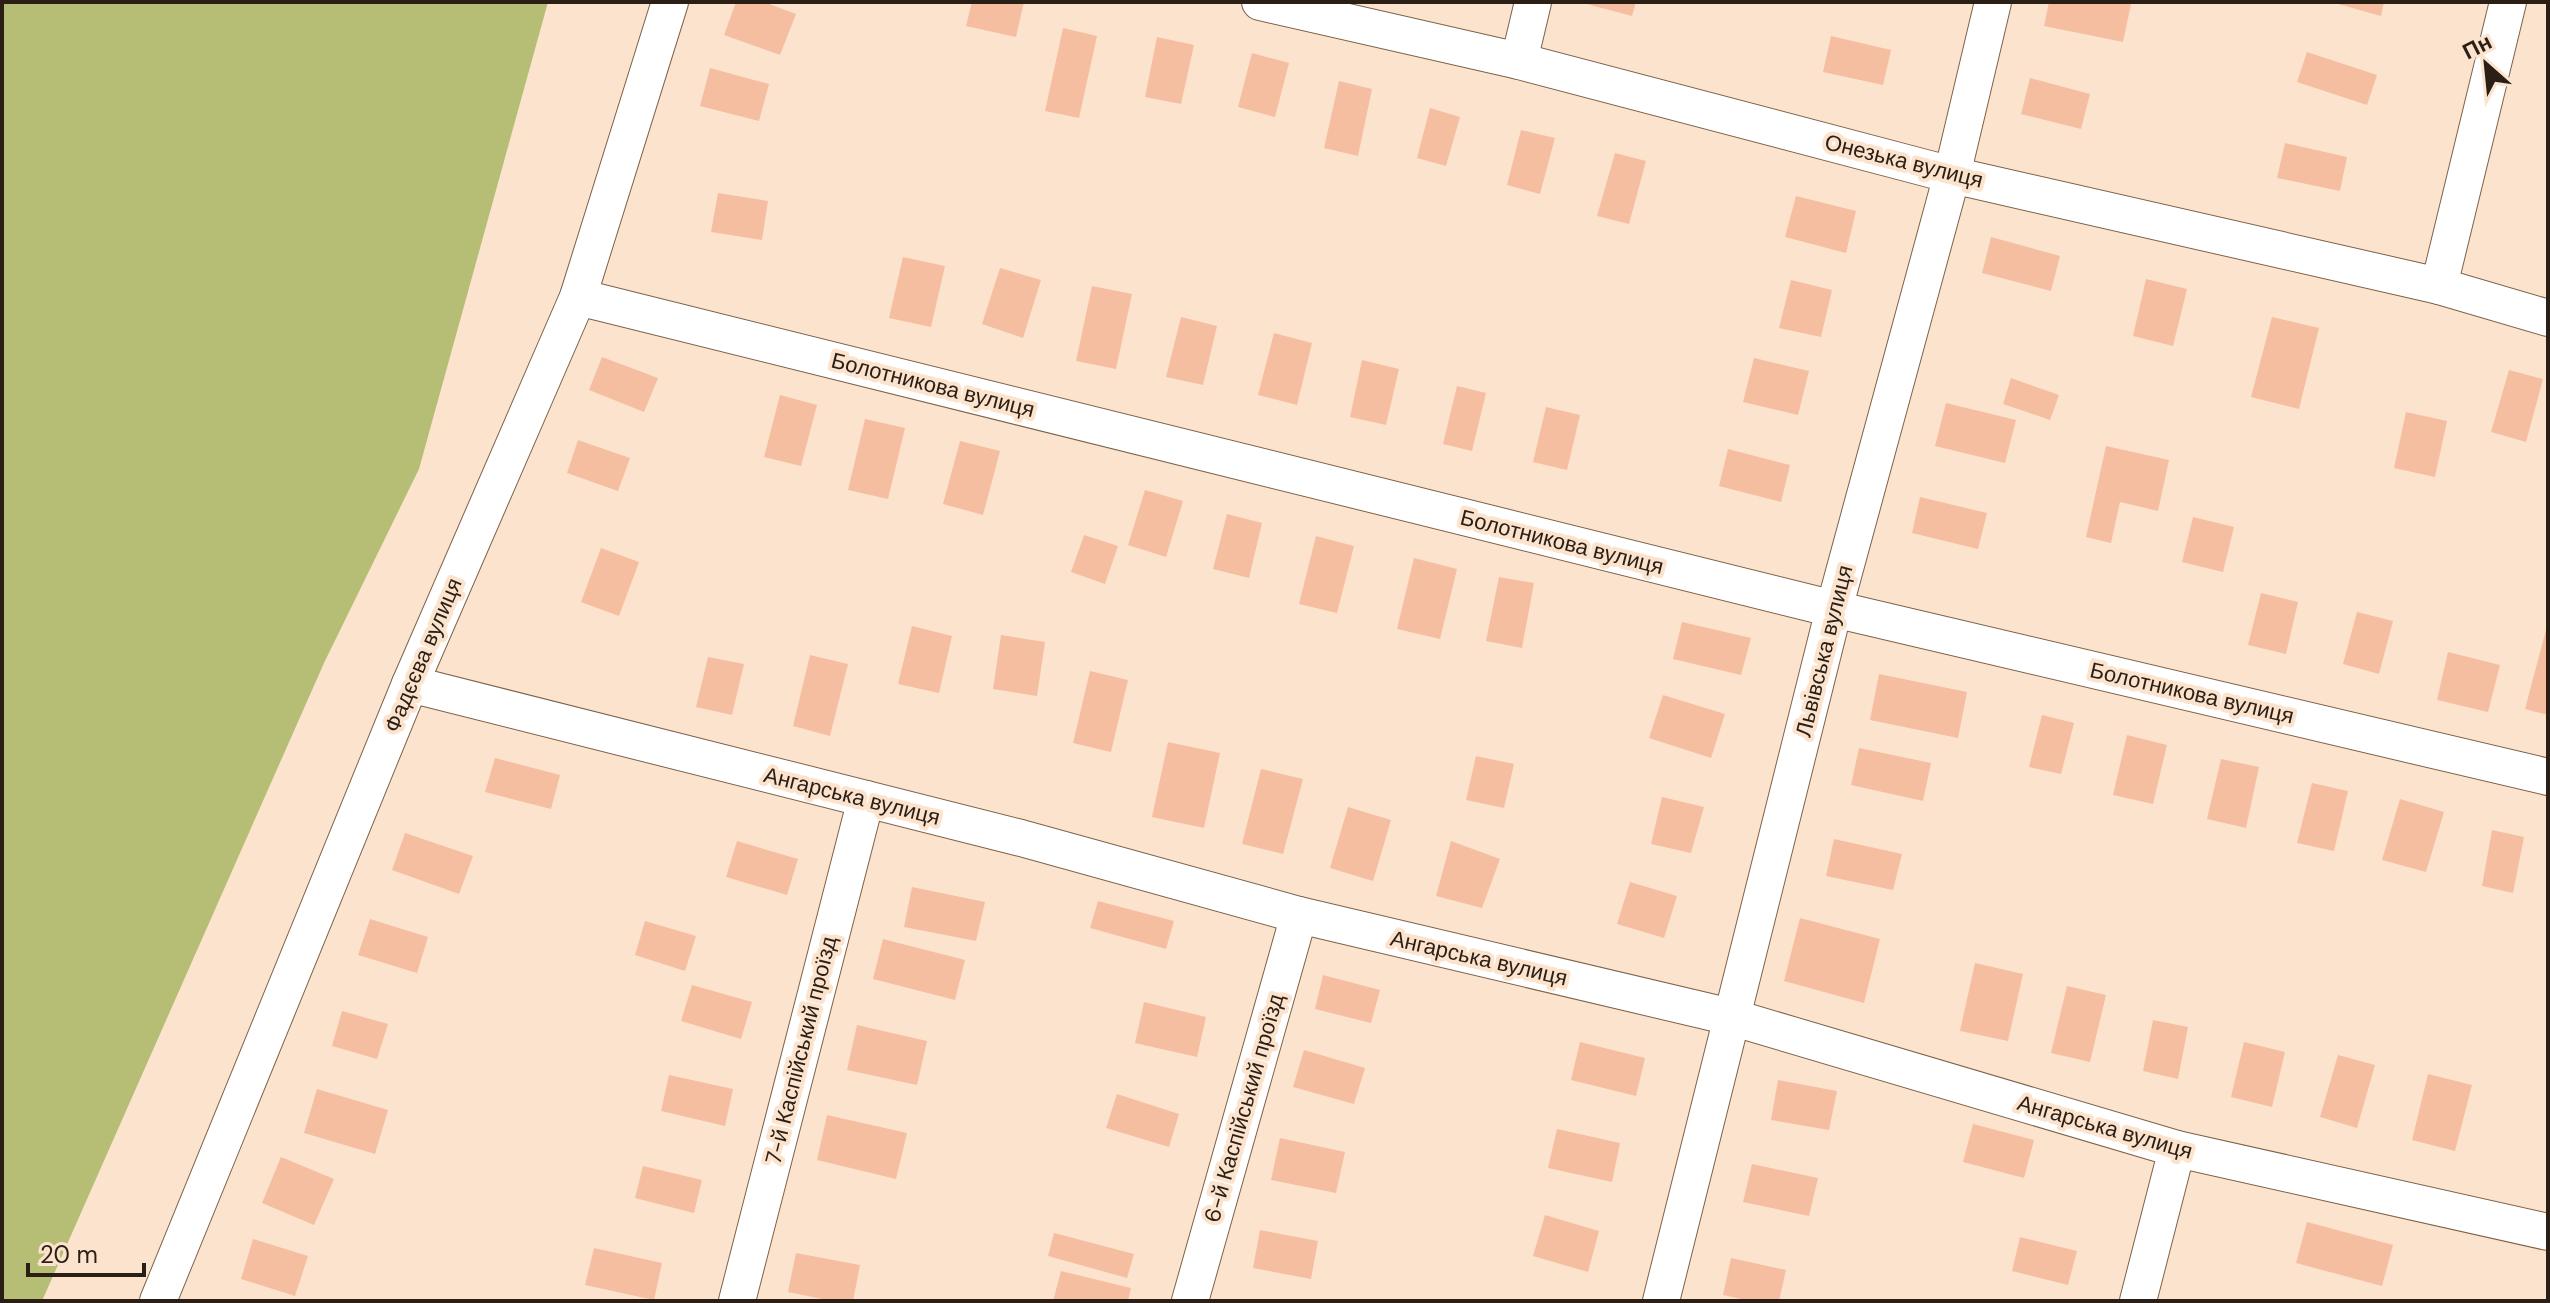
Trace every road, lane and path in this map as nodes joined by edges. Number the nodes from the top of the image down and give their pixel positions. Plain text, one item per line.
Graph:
1 (670, 2) edge
2 (1260, 2) edge
3 (1533, 2) edge
4 (1993, 2) edge
5 (2508, 2) edge
6 (1519, 61) junction
7 (1952, 175) junction
8 (2439, 286) junction
9 (578, 297) junction
10 (2548, 318) edge
11 (1834, 609) junction
12 (410, 684) junction
13 (2548, 777) edge
14 (866, 799) junction
15 (1299, 915) junction
16 (1731, 1017) junction
17 (2177, 1149) junction
18 (2548, 1232) edge
19 (158, 1301) edge
20 (737, 1301) edge
21 (1190, 1301) edge
22 (1661, 1301) edge
23 (2138, 1301) edge

1 - 9 street, Фадєєва вулиця
2 - 6 street, Онезька вулиця
3 - 6 street
4 - 7 street, Львівська вулиця
5 - 8 street
6 - 7 street, Онезька вулиця
7 - 8 street, Онезька вулиця
7 - 11 street, Львівська вулиця
8 - 10 street, Онезька вулиця
9 - 11 street, Болотникова вулиця
9 - 12 street, Фадєєва вулиця
11 - 13 street, Болотникова вулиця
11 - 16 street, Львівська вулиця
12 - 14 street, Ангарська вулиця
12 - 19 street, Фадєєва вулиця
14 - 15 street, Ангарська вулиця
14 - 20 street, 7-й Каспійський проїзд
15 - 16 street, Ангарська вулиця
15 - 21 street, 6-й Каспійський проїзд
16 - 17 street, Ангарська вулиця
16 - 22 street, Львівська вулиця
17 - 18 street, Ангарська вулиця
17 - 23 street

